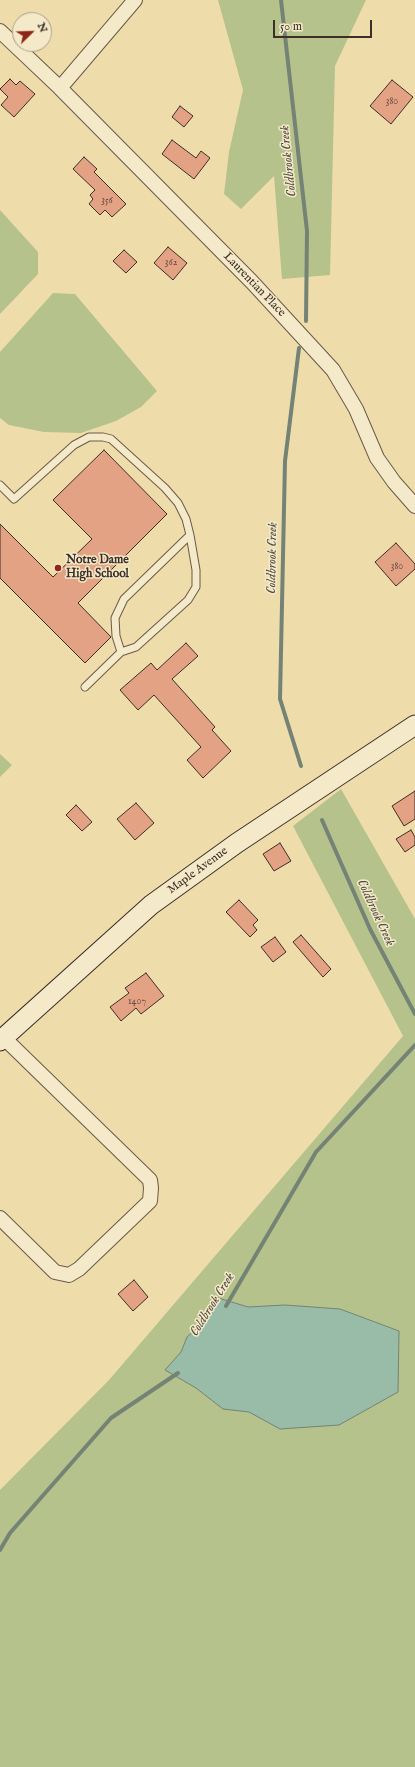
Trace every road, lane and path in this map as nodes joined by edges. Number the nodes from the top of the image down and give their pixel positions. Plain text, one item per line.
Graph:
1 (135, 0) edge
2 (0, 31) edge
3 (60, 88) junction
4 (0, 485) edge
5 (415, 506) edge
6 (190, 535) junction
7 (121, 652) junction
8 (84, 687) dead end
9 (415, 725) edge
10 (2, 1040) edge
11 (0, 1218) edge

1 - 3 street
2 - 3 street, Laurentian Place
3 - 5 street, Laurentian Place
4 - 6 lane
6 - 7 lane
6 - 7 lane
7 - 8 lane
9 - 10 main road, Maple Avenue
10 - 11 street

